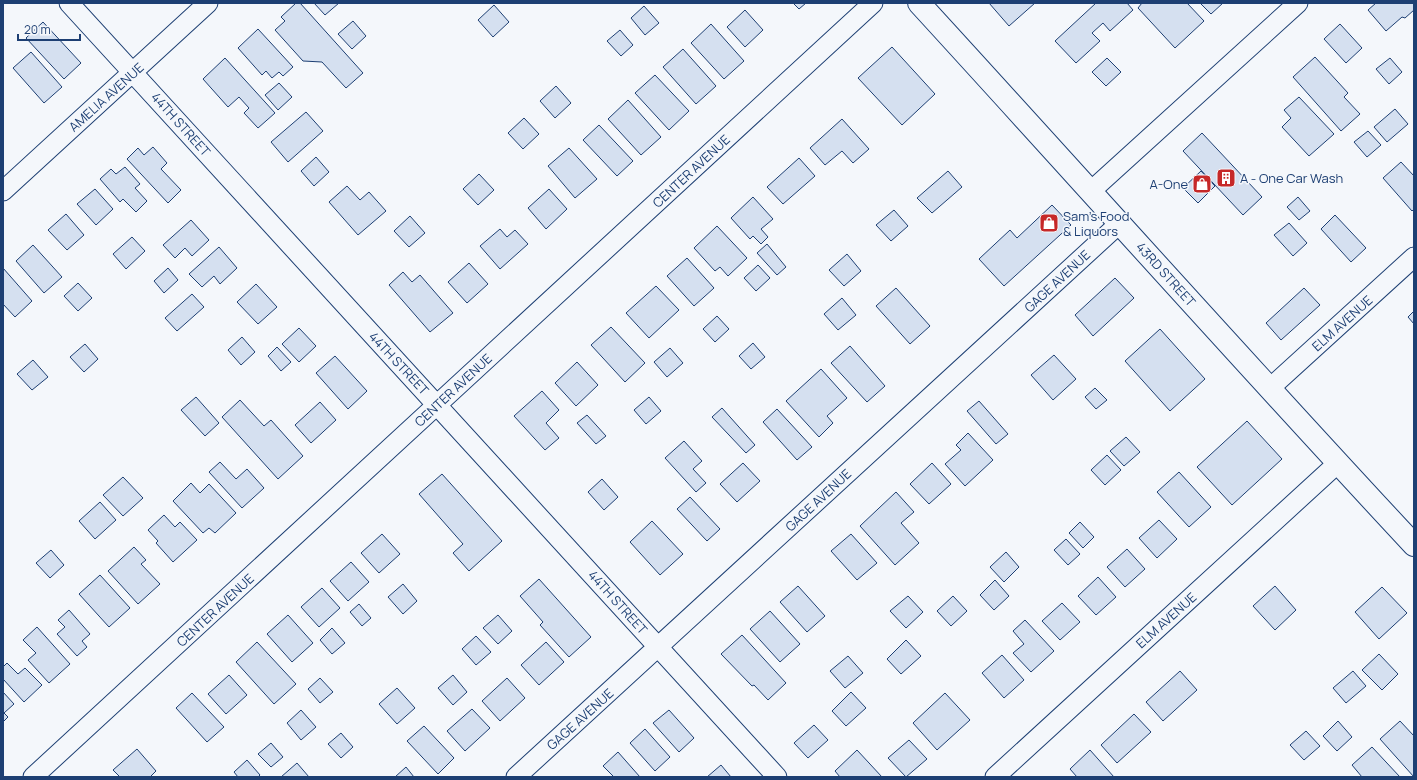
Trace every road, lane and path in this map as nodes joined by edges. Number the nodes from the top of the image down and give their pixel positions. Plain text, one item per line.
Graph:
1 (69, 3) edge
2 (208, 3) edge
3 (873, 3) edge
4 (919, 3) edge
5 (1298, 3) edge
6 (133, 72) junction
7 (3, 190) edge
8 (1091, 191) junction
9 (1120, 222) junction
10 (1414, 257) edge
11 (1269, 389) junction
12 (438, 405) junction
13 (1338, 463) junction
14 (1414, 545) edge
15 (658, 647) junction
16 (33, 777) edge
17 (516, 777) edge
18 (777, 777) edge
19 (995, 777) edge

1 - 6 street, 44TH STREET
2 - 6 street, AMELIA AVENUE
3 - 12 street, CENTER AVENUE
4 - 8 main road, 43RD STREET
5 - 8 street
6 - 7 street, AMELIA AVENUE
6 - 12 street, 44TH STREET
8 - 9 main road, 43RD STREET
9 - 11 main road, 43RD STREET
9 - 15 street, GAGE AVENUE
10 - 11 street, ELM AVENUE
11 - 13 main road, 43RD STREET
12 - 15 street, 44TH STREET
12 - 16 street, CENTER AVENUE
13 - 14 main road, 43RD STREET
13 - 19 street, ELM AVENUE
15 - 17 street, GAGE AVENUE
15 - 18 street, 44TH STREET

